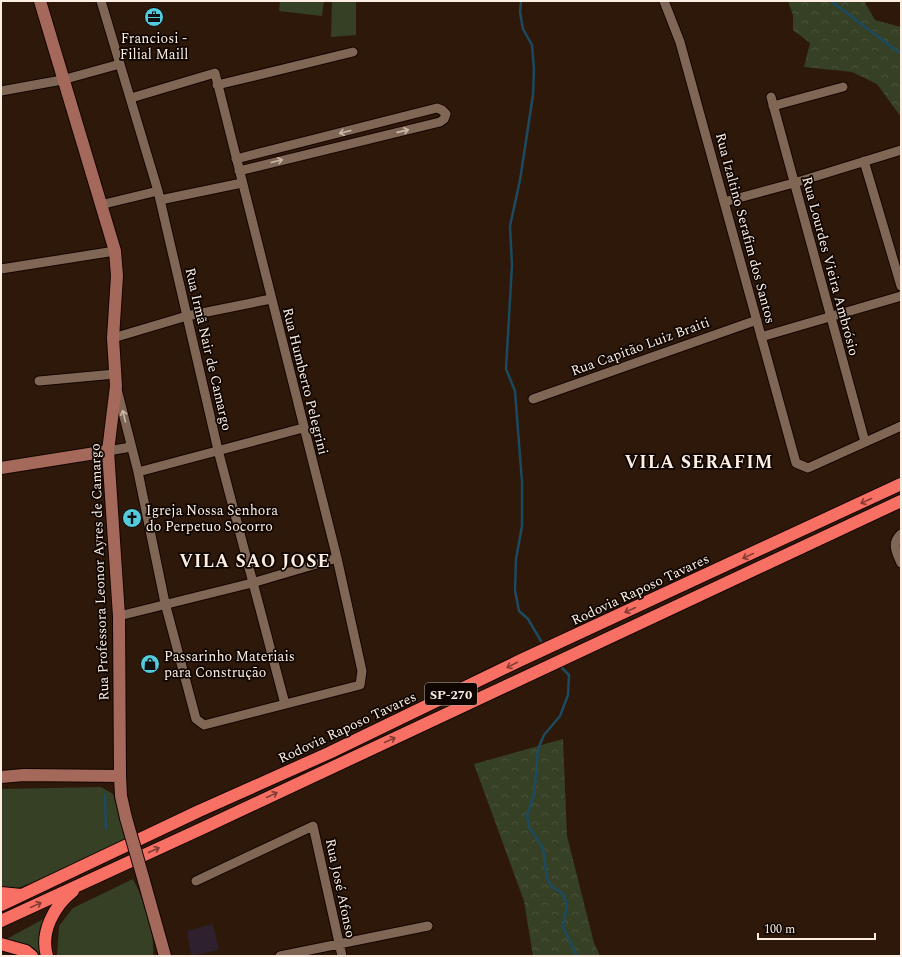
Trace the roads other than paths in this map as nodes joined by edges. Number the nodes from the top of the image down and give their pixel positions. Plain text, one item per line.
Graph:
1 (40, 1) edge
2 (101, 1) edge
3 (664, 1) edge
4 (353, 52) dead end
5 (120, 64) junction
6 (62, 80) junction
7 (217, 84) junction
8 (843, 87) dead end
9 (1, 91) edge
10 (131, 98) junction
11 (375, 125) junction
12 (378, 137) junction
13 (307, 141) junction
14 (901, 150) edge
15 (311, 153) junction
16 (236, 159) junction
17 (864, 161) junction
18 (239, 171) junction
19 (242, 183) junction
20 (794, 183) junction
21 (159, 196) junction
22 (724, 202) junction
23 (100, 205) junction
24 (115, 251) junction
25 (1, 269) edge
26 (901, 286) edge
27 (901, 296) edge
28 (271, 298) junction
29 (187, 316) junction
30 (830, 317) junction
31 (757, 320) junction
32 (761, 337) junction
33 (113, 338) junction
34 (116, 380) junction
35 (39, 381) dead end
36 (533, 399) dead end
37 (901, 426) edge
38 (303, 428) junction
39 (865, 442) junction
40 (131, 447) junction
41 (218, 450) junction
42 (108, 451) junction
43 (1, 468) edge
44 (138, 472) junction
45 (901, 484) edge
46 (901, 500) edge
47 (901, 534) edge
48 (337, 558) junction
49 (901, 563) edge
50 (252, 583) junction
51 (165, 603) junction
52 (119, 616) junction
53 (285, 704) junction
54 (119, 758) junction
55 (102, 776) junction
56 (120, 776) junction
57 (1, 778) edge
58 (121, 796) junction
59 (196, 881) dead end
60 (83, 883) junction
61 (1, 893) edge
62 (22, 895) junction
63 (1, 905) edge
64 (1, 921) edge
65 (428, 926) dead end
66 (160, 936) junction
67 (338, 943) junction
68 (1, 944) edge
69 (32, 956) edge
70 (47, 956) edge
71 (157, 956) edge
72 (166, 956) edge
73 (280, 956) edge
74 (342, 956) edge

1 - 6 main road, Rua Professora Leonor Ayres de Camargo
2 - 5 street, Rua Irmã Nair de Camargo
3 - 22 street, Rua Izaltino Serafim dos Santos
4 - 7 street
5 - 6 street
5 - 10 street, Rua Irmã Nair de Camargo
6 - 9 street
6 - 23 main road, Rua Professora Leonor Ayres de Camargo
7 - 10 street
7 - 16 street, Rua Humberto Pelegrini
8 - 20 street, Rua Lourdes Vieira Ambrósio
10 - 21 street, Rua Irmã Nair de Camargo
11 - 12 street
12 -> 11 street
11 -> 13 street
12 - 15 street
13 - 15 street
13 - 16 street
14 - 17 street
18 -> 15 street
16 - 18 street, Rua Humberto Pelegrini
17 - 20 street
17 - 26 street
18 - 19 street, Rua Humberto Pelegrini
19 - 21 street
19 - 28 street, Rua Humberto Pelegrini
20 - 22 street
20 - 30 street, Rua Lourdes Vieira Ambrósio
21 - 23 street
21 - 29 street, Rua Irmã Nair de Camargo
22 - 31 street, Rua Izaltino Serafim dos Santos
23 - 24 main road, Rua Professora Leonor Ayres de Camargo
24 - 25 street
24 - 33 main road, Rua Professora Leonor Ayres de Camargo
27 - 30 street
28 - 29 street
28 - 38 street, Rua Humberto Pelegrini
29 - 33 street
29 - 41 street, Rua Irmã Nair de Camargo
30 - 32 street
30 - 39 street, Rua Lourdes Vieira Ambrósio
31 - 32 street, Rua Izaltino Serafim dos Santos
31 - 36 street, Rua Capitão Luiz Braiti
32 - 39 street, Rua Izaltino Serafim dos Santos
33 - 34 main road, Rua Professora Leonor Ayres de Camargo
34 - 35 street
40 -> 34 street
34 - 42 main road, Rua Professora Leonor Ayres de Camargo
37 - 39 street
38 - 41 street
38 - 48 street, Rua Humberto Pelegrini
40 - 42 street
40 - 44 street
41 - 44 street
41 - 50 street, Rua Irmã Nair de Camargo
42 - 43 main road
42 - 52 main road, Rua Professora Leonor Ayres de Camargo
44 - 51 street
45 -> 62 highway, Rodovia Raposo Tavares / SP-270
60 -> 46 highway, SP-270
47 - 49 street
48 - 50 street
48 - 53 street, Rua Humberto Pelegrini
50 - 51 street
50 - 53 street, Rua Irmã Nair de Camargo
51 - 52 street
51 - 53 street
52 - 54 main road, Rua Professora Leonor Ayres de Camargo
54 - 55 main road
54 - 56 main road, Rua Professora Leonor Ayres de Camargo
55 - 56 main road
55 - 57 main road
55 - 58 main road
56 - 58 main road, Rua Professora Leonor Ayres de Camargo
58 - 66 main road, Rua Professora Leonor Ayres de Camargo, bridge
59 - 67 street, Rua José Afonso
64 -> 60 highway, SP-270
60 - 70 highway
61 - 62 highway
62 - 63 highway, Rodovia Raposo Tavares / SP-270
65 - 67 street
66 - 71 main road
66 - 72 main road, Rua Professora Leonor Ayres de Camargo
67 - 73 street
67 - 74 street, Rua José Afonso
68 - 69 highway

